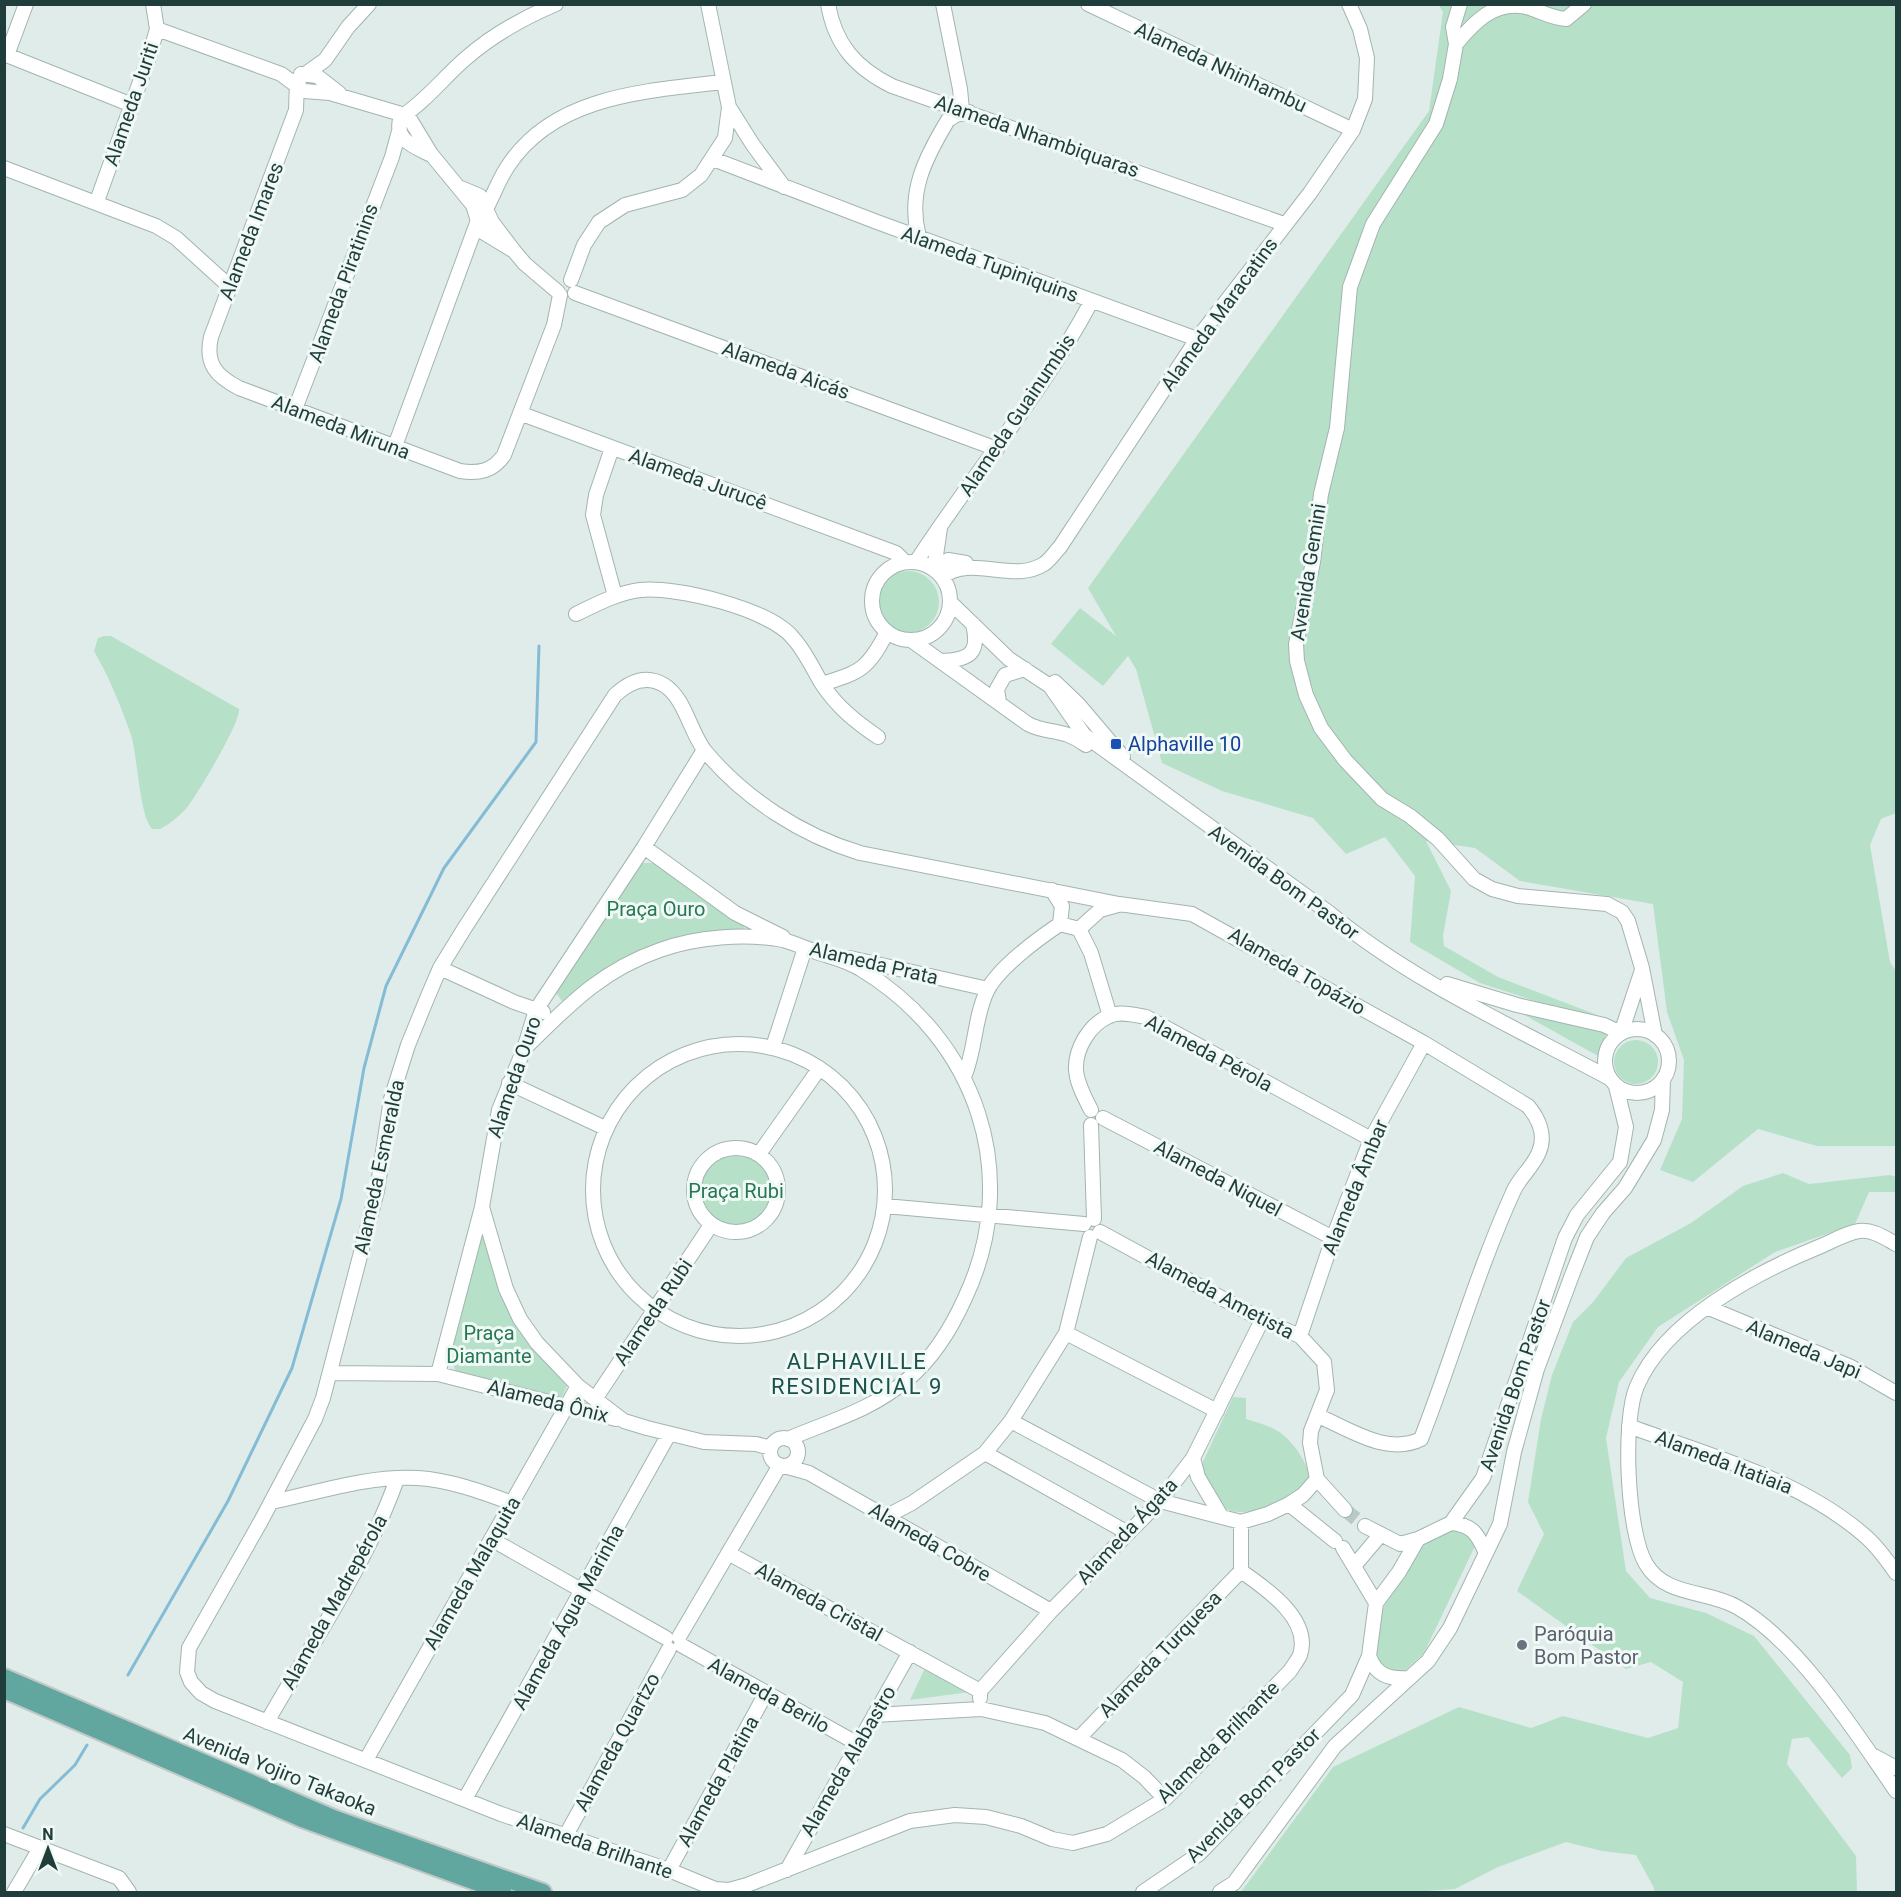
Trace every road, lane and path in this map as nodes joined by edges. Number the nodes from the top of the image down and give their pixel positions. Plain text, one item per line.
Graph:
1 (26, 4) edge
2 (153, 4) edge
3 (369, 4) edge
4 (556, 4) edge
5 (708, 4) edge
6 (828, 4) edge
7 (943, 4) edge
8 (1088, 4) edge
9 (1349, 4) edge
10 (1460, 4) edge
11 (1584, 4) edge
12 (157, 29) junction
13 (1456, 44) junction
14 (6, 54) edge
15 (325, 60) junction
16 (281, 74) junction
17 (304, 74) junction
18 (957, 75) junction
19 (322, 80) junction
20 (723, 82) junction
21 (298, 88) junction
22 (314, 91) junction
23 (343, 96) junction
24 (424, 101) junction
25 (943, 103) junction
26 (132, 105) junction
27 (729, 107) junction
28 (297, 110) junction
29 (965, 111) junction
30 (401, 123) junction
31 (414, 130) junction
32 (1353, 130) junction
33 (408, 144) junction
34 (431, 154) junction
35 (392, 157) junction
36 (713, 159) junction
37 (4, 168) edge
38 (784, 187) junction
39 (97, 201) junction
40 (480, 203) junction
41 (477, 223) junction
42 (1284, 224) junction
43 (491, 231) junction
44 (919, 237) junction
45 (462, 267) junction
46 (229, 286) junction
47 (566, 290) junction
48 (1091, 302) junction
49 (1197, 339) junction
50 (208, 353) joint
51 (296, 410) junction
52 (522, 414) junction
53 (395, 446) junction
54 (612, 448) junction
55 (997, 449) junction
56 (940, 525) junction
57 (873, 546) junction
58 (911, 562) junction
59 (938, 572) junction
60 (882, 573) junction
61 (615, 596) junction
62 (950, 602) junction
63 (576, 614) dead end
64 (973, 624) junction
65 (887, 632) junction
66 (911, 640) junction
67 (1009, 658) junction
68 (942, 661) junction
69 (1025, 669) junction
70 (649, 680) joint
71 (822, 684) junction
72 (1059, 698) junction
73 (999, 702) junction
74 (1037, 728) junction
75 (878, 737) dead end
76 (704, 750) junction
77 (1144, 781) junction
78 (644, 848) junction
79 (1052, 890) junction
80 (1073, 895) junction
81 (1100, 905) junction
82 (1062, 906) junction
83 (1060, 924) junction
84 (1079, 929) junction
85 (805, 948) junction
86 (888, 966) junction
87 (440, 968) junction
88 (1642, 968) junction
89 (1427, 978) junction
90 (880, 983) junction
91 (988, 989) junction
92 (536, 1010) junction
93 (557, 1015) junction
94 (1110, 1016) junction
95 (1621, 1033) junction
96 (1655, 1035) junction
97 (1424, 1043) junction
98 (773, 1047) junction
99 (524, 1049) junction
100 (819, 1069) junction
101 (964, 1077) junction
102 (1663, 1079) junction
103 (1612, 1082) junction
104 (509, 1083) junction
105 (1095, 1118) junction
106 (604, 1128) junction
107 (1371, 1139) junction
108 (759, 1154) junction
109 (885, 1206) junction
110 (482, 1207) junction
111 (990, 1214) junction
112 (711, 1225) junction
113 (1092, 1228) junction
114 (1333, 1238) junction
115 (1896, 1244) edge
116 (1709, 1308) junction
117 (653, 1312) junction
118 (1262, 1320) junction
119 (1066, 1333) junction
120 (1300, 1336) junction
121 (330, 1373) junction
122 (438, 1374) junction
123 (578, 1386) junction
124 (1896, 1393) edge
125 (595, 1399) junction
126 (566, 1407) junction
127 (1217, 1411) junction
128 (1318, 1416) junction
129 (624, 1420) junction
130 (1011, 1421) junction
131 (1629, 1426) junction
132 (669, 1434) junction
133 (786, 1446) junction
134 (985, 1453) junction
135 (1193, 1458) junction
136 (782, 1466) junction
137 (809, 1473) junction
138 (1317, 1477) junction
139 (397, 1479) junction
140 (1160, 1501) junction
141 (272, 1502) junction
142 (512, 1503) junction
143 (912, 1503) junction
144 (1289, 1504) junction
145 (1346, 1510) tunnel mouth
146 (885, 1516) junction
147 (1221, 1516) junction
148 (1240, 1522) junction
149 (1451, 1523) junction
150 (1365, 1526) tunnel mouth
151 (908, 1530) junction
152 (1128, 1533) junction
153 (1380, 1534) junction
154 (491, 1539) junction
155 (1418, 1539) junction
156 (1485, 1551) junction
157 (728, 1553) junction
158 (1354, 1566) junction
159 (1241, 1571) junction
160 (1896, 1573) edge
161 (584, 1592) junction
162 (1376, 1603) junction
163 (1051, 1611) junction
164 (674, 1642) junction
165 (910, 1652) junction
166 (1370, 1656) junction
167 (4, 1677) edge
168 (1407, 1678) junction
169 (4, 1690) edge
170 (980, 1691) junction
171 (201, 1693) joint
172 (766, 1693) junction
173 (981, 1709) junction
174 (874, 1715) junction
175 (267, 1722) junction
176 (1079, 1738) junction
177 (858, 1744) junction
178 (1870, 1753) junction
179 (366, 1760) junction
180 (1896, 1768) edge
181 (1896, 1791) edge
182 (465, 1799) junction
183 (1165, 1799) junction
184 (4, 1834) edge
185 (566, 1835) junction
186 (806, 1835) junction
187 (40, 1848) junction
188 (825, 1854) junction
189 (669, 1870) junction
190 (787, 1870) junction
191 (14, 1893) edge
192 (129, 1893) edge
193 (503, 1893) edge
194 (543, 1893) edge
195 (1143, 1893) edge
196 (1220, 1893) edge

1 - 14 street
2 - 12 street, Alameda Juriti
3 - 15 street
4 - 24 street
5 - 20 street
6 - 25 street, Alameda Nhambiquaras
7 - 18 street
8 - 32 street, Alameda Nhinhambu
9 - 32 street, Alameda Maracatins
10 - 13 street, Avenida Gemini
11 - 13 street
12 - 16 street
12 - 26 street, Alameda Juriti
13 - 88 street, Avenida Gemini
14 - 26 street
15 - 17 street
15 - 19 street
16 - 17 street
16 - 21 street
17 - 19 street
17 - 21 street
18 - 25 street
18 - 29 street
19 - 22 street
19 - 23 street
20 - 27 street
20 - 40 street
21 - 22 street
21 - 28 street
22 - 23 street
22 - 28 street
23 - 30 street
24 - 30 street
24 - 31 street
25 - 29 street, Alameda Nhambiquaras
26 - 39 street, Alameda Juriti
27 - 36 street
27 - 38 street
28 - 46 street, Alameda Imares
29 - 42 street, Alameda Nhambiquaras
29 - 44 street
30 - 31 street, Alameda Aicás
30 - 33 street
30 - 35 street, Alameda Piratinins
31 - 33 street
31 - 34 street, Alameda Aicás
32 - 42 street, Alameda Maracatins
33 - 34 street, Alameda Aicás
33 - 35 street
34 - 40 street, Alameda Aicás
35 - 51 street, Alameda Piratinins
36 - 38 street, Alameda Tupiniquins
36 - 47 street
37 - 39 street
38 - 44 street, Alameda Tupiniquins
39 - 46 street
40 - 41 street, Alameda Aicás
40 - 43 street, Alameda Aicás
41 - 43 street, Alameda Aicás
41 - 45 street
42 - 49 street, Alameda Maracatins
43 - 45 street
43 - 47 street, Alameda Aicás
44 - 48 street, Alameda Tupiniquins
45 - 53 street
46 - 50 street, Alameda Imares
47 - 52 street
47 - 55 street, Alameda Aicás
48 - 49 street, Alameda Tupiniquins
48 - 55 street, Alameda Guainumbis
49 - 59 street, Alameda Maracatins
50 - 51 street, Alameda Miruna
51 - 53 street, Alameda Miruna
52 - 53 street, Alameda Miruna
52 - 54 street, Alameda Jurucê
54 - 57 street, Alameda Jurucê
54 - 61 street
55 - 56 street, Alameda Guainumbis
56 - 58 street, Alameda Guainumbis
56 - 59 street
57 - 58 street, Alameda Jurucê
57 - 60 street
58 - 59 street
58 - 60 street
59 - 62 street
60 - 65 street
61 - 63 street
61 - 71 street
62 - 64 street, Avenida Bom Pastor
62 - 66 street
64 - 67 street, Avenida Bom Pastor
64 - 68 street
65 - 66 street
65 - 71 street
66 - 68 street, Avenida Bom Pastor
67 - 69 street, Avenida Bom Pastor
67 - 77 street, Avenida Bom Pastor
68 - 73 street, Avenida Bom Pastor
69 - 72 street, Avenida Bom Pastor
69 - 73 street
70 - 76 street, Alameda Topázio
70 - 87 street, Alameda Esmeralda
71 - 75 street
72 - 74 street
72 - 77 street, Avenida Bom Pastor
73 - 74 street, Avenida Bom Pastor
74 - 77 street, Avenida Bom Pastor
76 - 78 street, Alameda Ouro
76 - 79 street, Alameda Topázio
77 - 89 street, Avenida Bom Pastor
78 - 85 street, Alameda Prata
78 - 92 street, Alameda Ouro
79 - 80 street, Alameda Topázio
79 - 82 street
80 - 81 street, Alameda Topázio
80 - 82 street
81 - 84 street
81 - 97 street, Alameda Topázio
82 - 83 street
83 - 84 street
83 - 91 street
84 - 94 street
85 - 86 street, Alameda Prata
85 - 90 street
85 - 93 street
85 - 98 street
86 - 90 street
86 - 91 street, Alameda Prata
87 - 92 street
87 - 121 street, Alameda Esmeralda
88 - 95 street
88 - 96 street, Avenida Gemini
89 - 95 street, Avenida Bom Pastor
89 - 103 street, Avenida Bom Pastor
90 - 101 street
91 - 101 street
92 - 93 street
92 - 99 street, Alameda Ouro
93 - 99 street
94 - 105 street
94 - 107 street, Alameda Pérola
95 - 96 street
95 - 103 street
96 - 102 street
97 - 107 street, Alameda Âmbar
97 - 128 street, Alameda Topázio
98 - 100 street
98 - 106 street
99 - 104 street, Alameda Ouro
100 - 108 street
100 - 109 street
101 - 111 street
102 - 103 street
102 - 156 street, Avenida Bom Pastor
103 - 149 street, Avenida Bom Pastor
104 - 106 street
104 - 110 street, Alameda Ouro
105 - 113 street
105 - 114 street, Alameda Niquel
106 - 117 street
107 - 114 street, Alameda Âmbar
108 - 112 street
108 - 112 street
109 - 111 street, Alameda Ametista
109 - 117 street
110 - 122 street, Alameda Ouro
110 - 123 street
111 - 113 street, Alameda Ametista
111 - 133 street
112 - 117 street, Alameda Rubi
113 - 118 street, Alameda Ametista
113 - 119 street
114 - 120 street, Alameda Âmbar
115 - 116 street
116 - 124 street, Alameda Japi
116 - 131 street
117 - 125 street, Alameda Rubi
118 - 120 street, Alameda Ametista
118 - 127 street, Alameda Ágata
119 - 127 street
119 - 130 street
120 - 128 street, Alameda Ametista
121 - 122 street, Alameda Ônix
121 - 141 street, Alameda Esmeralda
122 - 126 street, Alameda Ônix
123 - 125 street
123 - 126 street, Alameda Malaquita
125 - 129 street
126 - 129 street, Alameda Ônix
126 - 142 street, Alameda Malaquita
127 - 135 street, Alameda Ágata
128 - 138 street, Alameda Ametista
129 - 132 street
130 - 134 street
130 - 140 street
131 - 160 street, Alameda Itatiaia
131 - 178 street
132 - 133 street
132 - 161 street, Alameda Água Marinha
133 - 136 street
133 - 136 street
133 - 137 street, Alameda Cobre
134 - 143 street
134 - 152 street
135 - 140 street, Alameda Ágata
135 - 147 street
136 - 137 street, Alameda Cobre
136 - 157 street, Alameda Quartzo
137 - 146 street, Alameda Cobre
138 - 144 street
138 - 145 street
139 - 141 street
139 - 142 street
139 - 175 street, Alameda Madrepérola
140 - 147 street
140 - 152 street, Alameda Ágata
141 - 171 street, Alameda Esmeralda
142 - 154 street, Alameda Malaquita
143 - 146 street
143 - 151 street
144 - 148 street
144 - 158 street
146 - 151 street, Alameda Cobre
147 - 148 street
148 - 159 street
149 - 155 street, Avenida Bom Pastor
149 - 156 street
150 - 153 street
151 - 163 street, Alameda Cobre
152 - 163 street, Alameda Ágata
153 - 155 street
153 - 158 street
154 - 161 street, Alameda Berilo
154 - 179 street, Alameda Malaquita
155 - 162 street
156 - 168 street, Avenida Bom Pastor
157 - 164 street, Alameda Quartzo
157 - 165 street, Alameda Cristal
158 - 162 street
159 - 176 street, Alameda Turquesa
159 - 183 street, Alameda Brilhante
161 - 164 street, Alameda Berilo
161 - 182 street, Alameda Água Marinha
162 - 166 street, Avenida Bom Pastor
163 - 170 street, Alameda Ágata
164 - 172 street, Alameda Berilo
164 - 185 street, Alameda Quartzo
165 - 170 street, Alameda Cristal
165 - 174 street, Alameda Alabastro
166 - 168 street
166 - 195 street, Avenida Bom Pastor
167 - 194 main road, Avenida Yojiro Takaoka
168 - 196 street, Avenida Bom Pastor
169 - 193 main road, Avenida Yojiro Takaoka
170 - 173 street
171 - 175 street, Alameda Brilhante
172 - 177 street, Alameda Berilo
172 - 189 street, Alameda Platina
173 - 174 street
173 - 176 street
174 - 177 street, Alameda Alabastro
175 - 179 street, Alameda Brilhante
176 - 183 street
177 - 186 street, Alameda Alabastro
178 - 180 street
178 - 181 street
179 - 182 street, Alameda Brilhante
182 - 185 street, Alameda Brilhante
183 - 188 street, Alameda Brilhante
184 - 187 street
185 - 189 street, Alameda Brilhante
186 - 188 street
186 - 190 street, Alameda Alabastro
187 - 191 street
187 - 192 street
188 - 190 street, Alameda Brilhante
189 - 190 street, Alameda Brilhante

